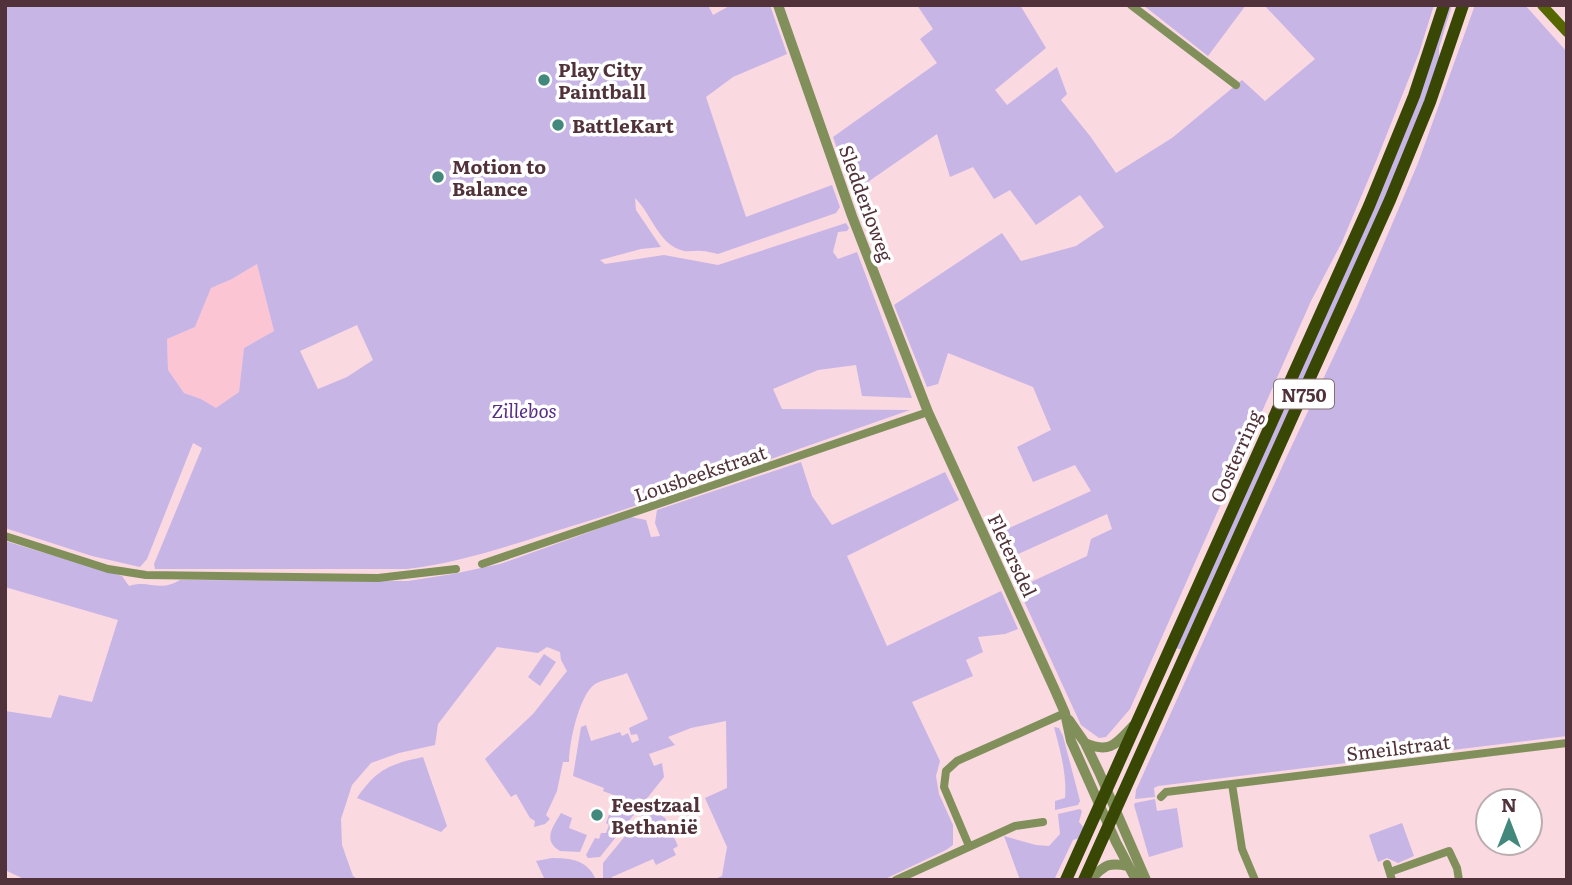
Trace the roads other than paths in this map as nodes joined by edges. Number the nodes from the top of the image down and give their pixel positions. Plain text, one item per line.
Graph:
1 (778, 5) edge
2 (1131, 5) edge
3 (1444, 5) edge
4 (1462, 5) edge
5 (1542, 5) edge
6 (1567, 32) edge
7 (1236, 85) dead end
8 (928, 412) junction
9 (5, 536) edge
10 (482, 564) dead end
11 (456, 569) dead end
12 (1065, 713) junction
13 (1138, 721) junction
14 (1084, 743) junction
15 (1567, 743) edge
16 (1233, 784) junction
17 (1107, 790) junction
18 (1161, 797) dead end
19 (1100, 806) junction
20 (1116, 808) junction
21 (1043, 822) dead end
22 (1109, 825) junction
23 (969, 846) junction
24 (1128, 866) junction
25 (1390, 872) edge
26 (896, 880) edge
27 (1066, 880) edge
28 (1086, 880) edge
29 (1136, 880) edge
30 (1146, 880) edge
31 (1255, 880) edge
32 (1459, 880) edge

1 - 8 street, Sledderloweg
2 - 7 street
3 - 13 main road, Oosterring / N750
4 - 20 main road, Oosterring / N750
5 - 6 main road
8 - 10 street, Lousbeekstraat
8 - 12 street, Fletersdel
9 - 11 street
12 - 14 street, Fletersdel
12 - 19 street, Fletersdel
12 - 23 street
13 - 14 street
13 - 17 main road, Oosterring / N750
14 - 17 street, Fletersdel
15 - 16 street, Smeilstraat
16 - 18 street, Smeilstraat
16 - 31 street
17 - 19 main road, Oosterring / N750
17 - 20 street, Fletersdel
19 - 22 street, Fletersdel
19 - 27 main road, Oosterring / N750
20 - 22 main road, Oosterring / N750
20 - 30 street, Fletersdel
21 - 23 street
22 - 24 street, Fletersdel
22 - 28 main road, Oosterring / N750
23 - 26 street
24 - 28 street
24 - 29 street, Fletersdel
25 - 32 street

